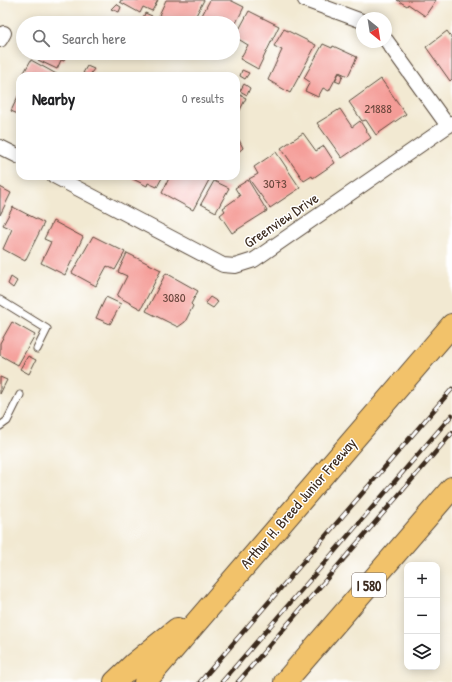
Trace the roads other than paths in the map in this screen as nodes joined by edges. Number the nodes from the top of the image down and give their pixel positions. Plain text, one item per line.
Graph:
1 (305, 0) edge
2 (356, 19) edge
3 (392, 48) edge
4 (450, 124) edge
5 (0, 147) edge
6 (16, 156) edge
7 (62, 180) edge
8 (0, 300) edge
9 (452, 325) edge
10 (37, 349) dead end
11 (20, 395) dead end
12 (0, 426) edge
13 (452, 488) edge
14 (216, 597) junction
15 (115, 682) edge
16 (145, 682) edge
17 (285, 682) edge

1 - 2 street
3 - 4 street
4 - 7 street, Greenview Drive
5 - 6 street
8 - 10 lane
9 - 14 highway, Arthur H. Breed Junior Freeway
11 - 12 lane
13 - 17 highway, I 580
14 - 15 highway
14 - 16 highway, Arthur H. Breed Junior Freeway

